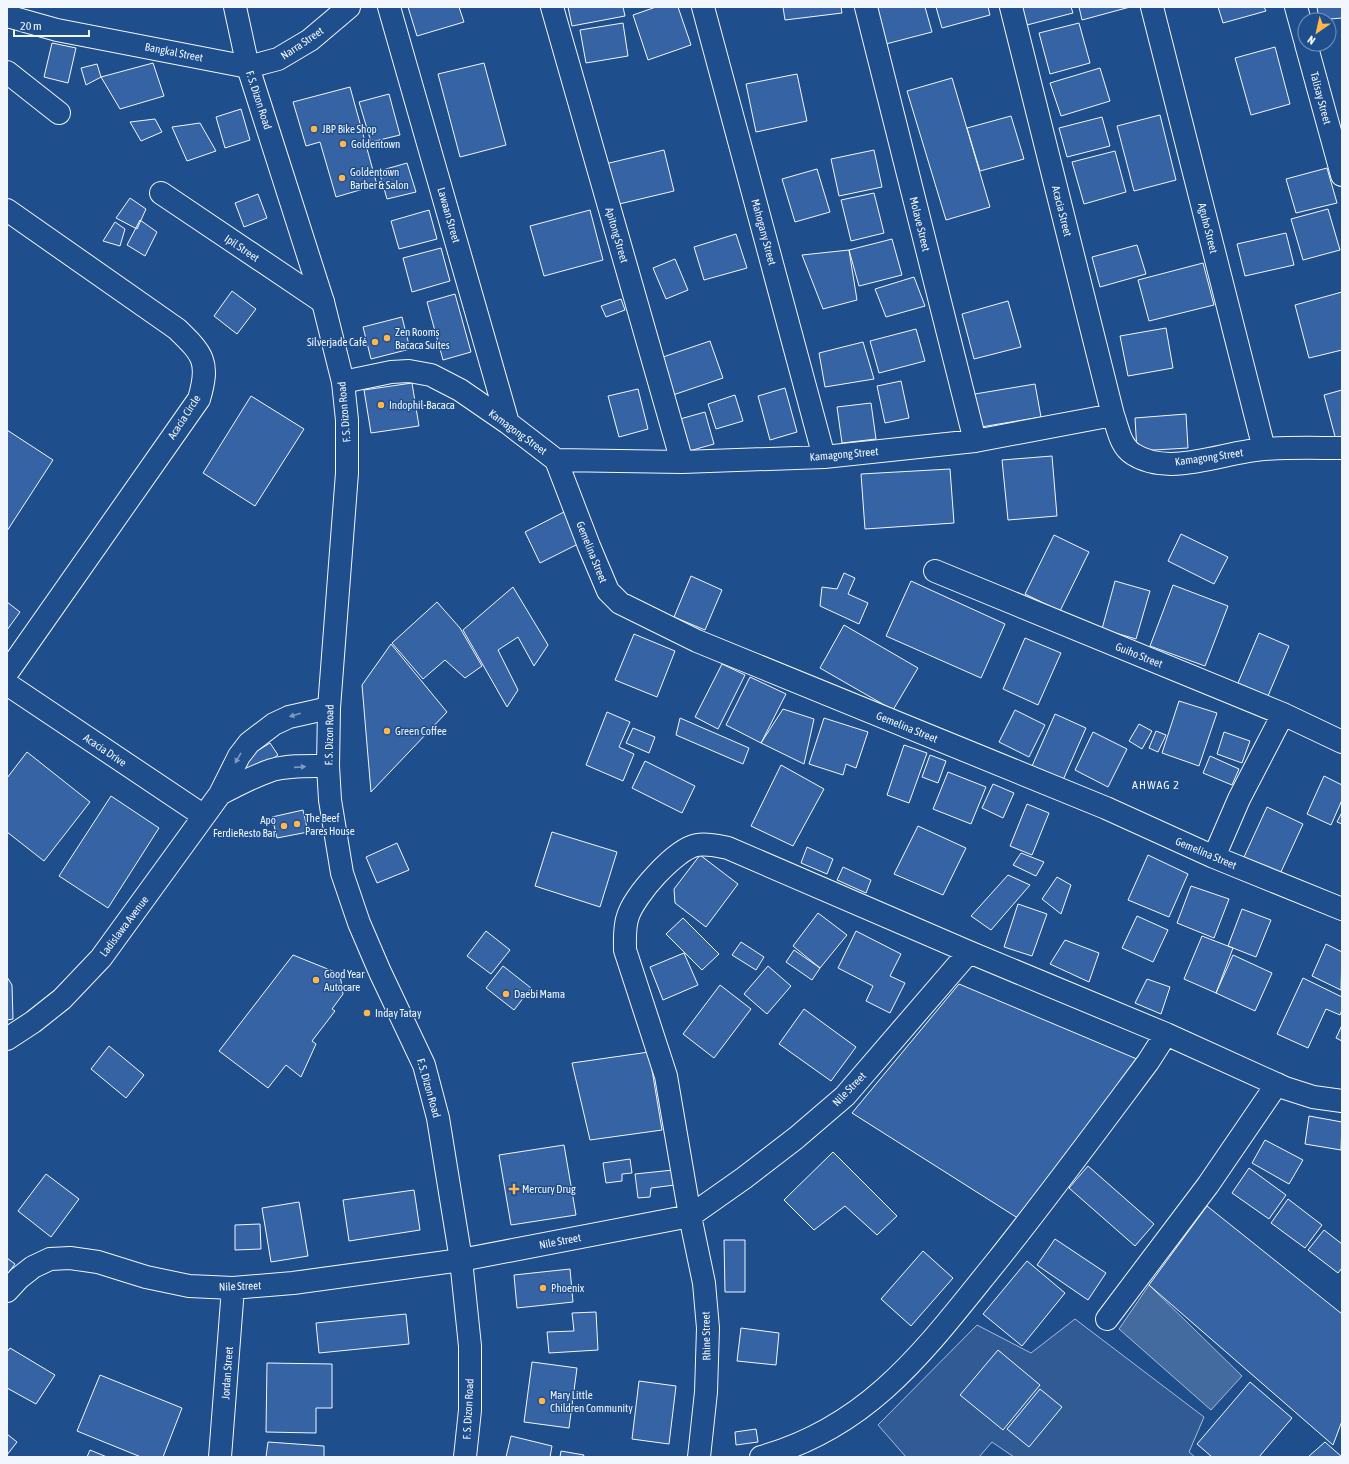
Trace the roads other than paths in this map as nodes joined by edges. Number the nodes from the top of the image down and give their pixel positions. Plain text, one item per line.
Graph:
1 (235, 7) edge
2 (349, 7) edge
3 (389, 7) edge
4 (552, 7) edge
5 (704, 7) edge
6 (866, 7) edge
7 (1011, 7) edge
8 (1152, 7) edge
9 (7, 16) edge
10 (1308, 52) edge
11 (248, 67) junction
12 (7, 72) edge
13 (59, 113) dead end
14 (1342, 175) edge
15 (161, 193) dead end
16 (7, 210) edge
17 (323, 302) junction
18 (343, 382) junction
19 (1113, 415) junction
20 (508, 423) junction
21 (974, 441) junction
22 (1342, 448) edge
23 (1264, 449) junction
24 (824, 458) junction
25 (556, 460) junction
26 (682, 462) junction
27 (935, 571) dead end
28 (7, 673) edge
29 (7, 684) edge
30 (329, 708) junction
31 (1283, 714) junction
32 (1342, 742) edge
33 (328, 766) junction
34 (220, 794) junction
35 (204, 816) junction
36 (1214, 857) junction
37 (1342, 909) edge
38 (969, 952) junction
39 (1166, 1034) junction
40 (7, 1040) edge
41 (1277, 1084) junction
42 (1342, 1101) edge
43 (690, 1216) junction
44 (461, 1260) junction
45 (233, 1288) junction
46 (7, 1291) edge
47 (1107, 1319) dead end
48 (220, 1457) edge
49 (465, 1457) edge
50 (699, 1457) edge
51 (761, 1457) edge

1 - 11 street, F. S. Dizon Road
2 - 11 street, Narra Street
3 - 20 street, Lawaan Street
4 - 26 street, Apitong Street
5 - 24 street, Mahogany Street
6 - 21 street, Molave Street
7 - 19 street, Acacia Street
8 - 23 street, Aguho Street
9 - 11 street, Bangkal Street
10 - 14 street, Talisay Street
11 - 17 street, F. S. Dizon Road
12 - 13 street
15 - 17 street, Ipil Street
16 - 28 street, Acacia Circle
17 - 18 street, F. S. Dizon Road
18 - 20 street, Kamagong Street
18 - 30 street, F. S. Dizon Road
19 - 21 street, Kamagong Street
19 - 23 street, Kamagong Street
20 - 25 street, Kamagong Street
21 - 24 street, Kamagong Street
22 - 23 street, Kamagong Street
24 - 26 street, Kamagong Street
25 - 26 street, Kamagong Street
25 - 36 street, Gemelina Street
27 - 31 street, Guiho Street
29 - 35 street, Acacia Drive
30 - 33 street, F. S. Dizon Road
30 -> 34 street, Ladislawa Avenue
31 - 32 street, Guiho Street
31 - 36 street
34 -> 33 street, Ladislawa Avenue
33 - 44 street, F. S. Dizon Road
34 - 35 street, Ladislawa Avenue
35 - 40 street, Ladislawa Avenue
36 - 37 street, Gemelina Street
38 - 39 street, Rhine Street
38 - 43 street, Nile Street
38 - 43 street, Rhine Street
39 - 41 street, Rhine Street
39 - 51 street
41 - 42 street, Rhine Street
41 - 47 street
43 - 44 street, Nile Street
43 - 50 street, Rhine Street
44 - 45 street, Nile Street
44 - 49 street, F. S. Dizon Road
45 - 46 street, Nile Street
45 - 48 street, Jordan Street

